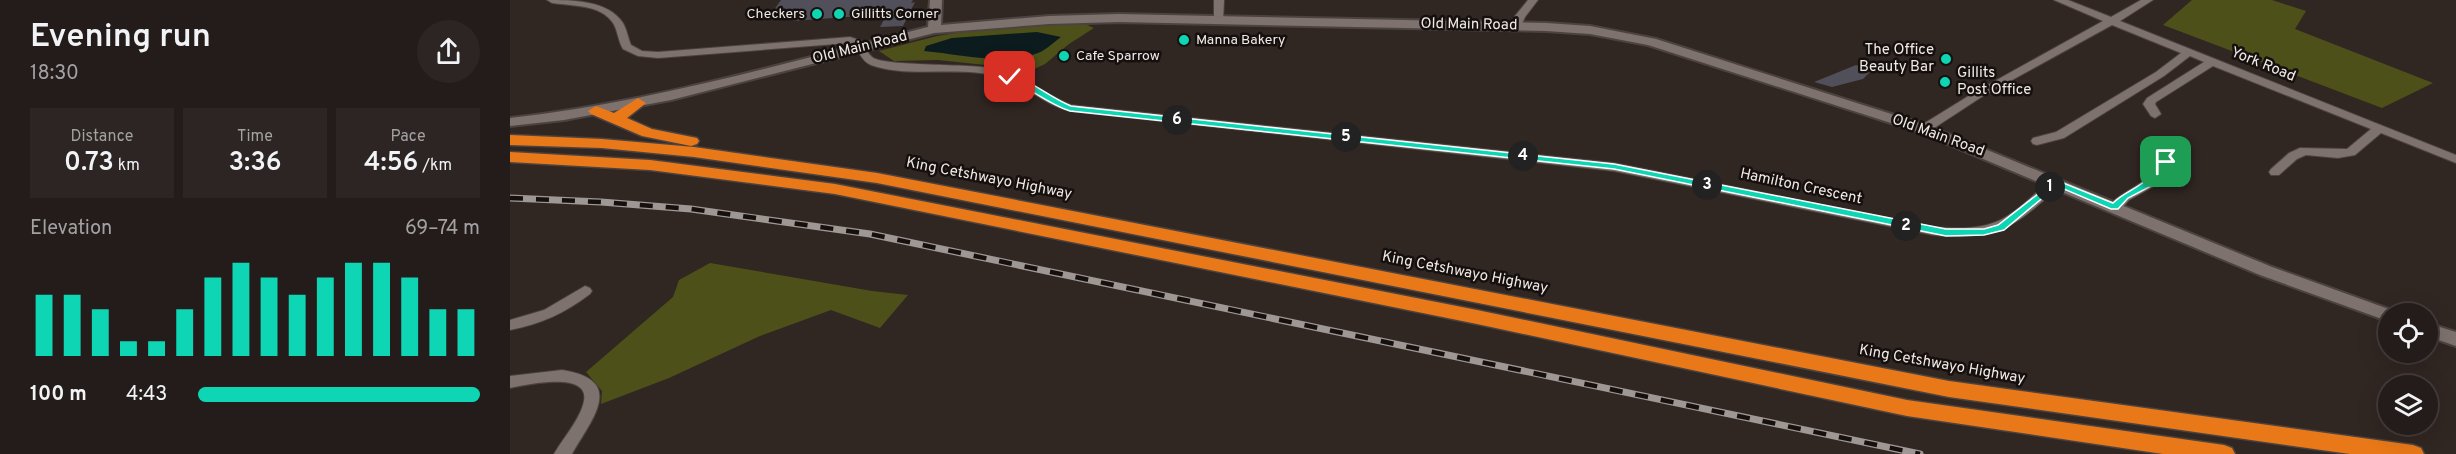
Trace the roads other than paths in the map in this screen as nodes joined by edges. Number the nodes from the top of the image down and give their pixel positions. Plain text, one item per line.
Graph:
1 (552, 0) edge
2 (936, 0) edge
3 (1219, 0) edge
4 (1533, 0) edge
5 (2059, 0) edge
6 (2148, 0) edge
7 (1219, 20) junction
8 (2114, 21) junction
9 (1516, 26) junction
10 (934, 29) junction
11 (861, 47) junction
12 (2190, 51) junction
13 (2213, 61) junction
14 (639, 103) junction
15 (596, 111) junction
16 (2155, 114) dead end
17 (618, 121) junction
18 (510, 122) edge
19 (1924, 129) junction
20 (2379, 129) junction
21 (510, 135) edge
22 (510, 140) edge
23 (2037, 141) dead end
24 (643, 147) junction
25 (510, 157) edge
26 (2456, 159) edge
27 (603, 161) junction
28 (779, 162) junction
29 (2166, 162) dead end
30 (510, 165) edge
31 (2275, 172) dead end
32 (2056, 182) junction
33 (2115, 207) junction
34 (585, 291) dead end
35 (2378, 311) edge
36 (510, 325) edge
37 (2438, 333) edge
38 (2456, 339) edge
39 (510, 382) edge
40 (563, 454) edge
41 (2224, 454) edge
42 (2413, 454) edge

1 - 11 street
2 - 10 street
3 - 7 street
4 - 9 street
5 - 8 street, York Road
6 - 8 street
7 - 9 street, Old Main Road
7 - 10 street, Old Main Road
8 - 12 street, York Road
8 - 19 street
9 - 19 street, Old Main Road
10 - 11 street, Old Main Road
11 - 14 street, Old Main Road
11 - 32 street, Hamilton Crescent
12 - 13 street, York Road
12 - 23 street
13 - 16 street
13 - 20 street, York Road
14 - 15 street, Old Main Road
14 - 17 highway
15 - 17 highway
15 - 18 street, Old Main Road
17 - 28 highway
19 - 32 street, Old Main Road
20 - 26 street, York Road
20 - 31 street
21 - 24 highway
22 - 24 highway, King Cetshwayo Highway
24 - 28 highway, King Cetshwayo Highway
25 - 27 highway
27 - 30 highway
27 - 41 highway
28 - 42 highway, King Cetshwayo Highway
29 - 33 street
32 - 33 street, Old Main Road
33 - 35 street, Old Main Road
34 - 36 street
37 - 38 street
39 - 40 street

